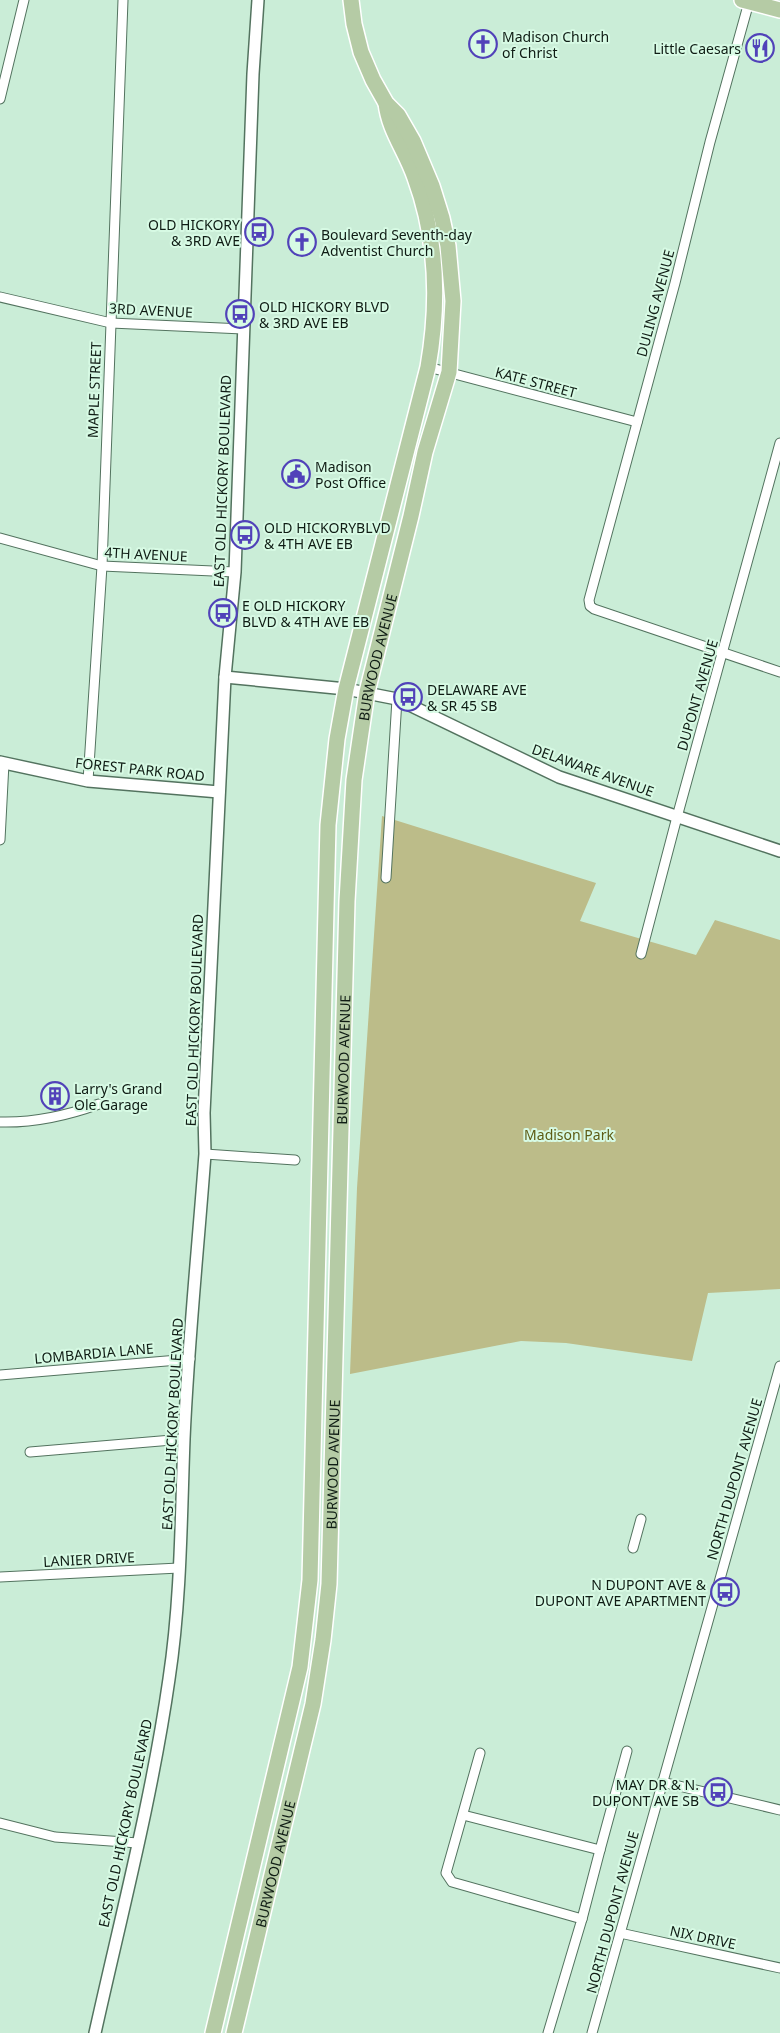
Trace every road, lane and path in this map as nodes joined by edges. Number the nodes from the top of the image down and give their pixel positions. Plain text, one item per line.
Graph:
1 (24, 0) edge
2 (123, 0) edge
3 (258, 0) edge
4 (351, 0) edge
5 (746, 1) edge
6 (780, 10) edge
7 (0, 99) edge
8 (386, 103) junction
9 (0, 297) edge
10 (110, 323) junction
11 (243, 329) junction
12 (428, 367) junction
13 (448, 372) junction
14 (637, 422) junction
15 (780, 442) edge
16 (0, 538) edge
17 (102, 566) junction
18 (235, 572) junction
19 (724, 652) junction
20 (780, 672) edge
21 (225, 677) junction
22 (346, 689) junction
23 (367, 692) junction
24 (398, 699) junction
25 (2, 762) edge
26 (88, 781) junction
27 (219, 792) junction
28 (677, 817) junction
29 (0, 840) edge
30 (780, 851) edge
31 (386, 878) dead end
32 (642, 954) dead end
33 (99, 1104) dead end
34 (0, 1122) edge
35 (205, 1154) junction
36 (295, 1160) dead end
37 (190, 1359) junction
38 (780, 1366) edge
39 (0, 1375) edge
40 (184, 1439) junction
41 (30, 1452) dead end
42 (641, 1519) dead end
43 (633, 1548) dead end
44 (179, 1568) junction
45 (0, 1577) edge
46 (627, 1751) dead end
47 (480, 1753) dead end
48 (662, 1782) junction
49 (780, 1810) edge
50 (463, 1815) junction
51 (0, 1823) edge
52 (138, 1843) junction
53 (600, 1850) junction
54 (582, 1919) junction
55 (620, 1933) junction
56 (780, 1968) edge
57 (94, 2033) edge
58 (214, 2033) edge
59 (234, 2033) edge
60 (548, 2033) edge
61 (592, 2033) edge

1 - 7 street
2 - 10 street, MAPLE STREET
3 - 11 street, EAST OLD HICKORY BOULEVARD
4 - 8 main road, BURWOOD AVENUE
5 - 6 main road
5 - 14 street, DULING AVENUE
8 - 12 main road, BURWOOD AVENUE
8 - 13 main road, BURWOOD AVENUE
9 - 10 street, 3RD AVENUE
10 - 11 street, 3RD AVENUE
10 - 17 street, MAPLE STREET
11 - 18 street, EAST OLD HICKORY BOULEVARD
12 - 13 street, KATE STREET
12 - 22 main road, BURWOOD AVENUE
13 - 14 street, KATE STREET
13 - 23 main road, BURWOOD AVENUE
14 - 19 street, DULING AVENUE
15 - 19 street, DUPONT AVENUE
16 - 17 street, 4TH AVENUE
17 - 18 street, 4TH AVENUE
17 - 26 street, MAPLE STREET
18 - 21 street, EAST OLD HICKORY BOULEVARD
19 - 20 street
19 - 28 street, DUPONT AVENUE
21 - 22 street, DELAWARE AVENUE
21 - 27 street, EAST OLD HICKORY BOULEVARD
22 - 23 street, DELAWARE AVENUE
22 - 58 main road, BURWOOD AVENUE
23 - 24 street, DELAWARE AVENUE
23 - 59 main road, BURWOOD AVENUE
24 - 28 street, DELAWARE AVENUE
24 - 31 street, BURWOOD AVENUE
25 - 26 street, FOREST PARK ROAD
25 - 29 street
26 - 27 street, FOREST PARK ROAD
27 - 35 street, EAST OLD HICKORY BOULEVARD
28 - 30 street, DELAWARE AVENUE
28 - 32 street, DUPONT AVENUE
33 - 34 street
35 - 36 street
35 - 37 street, EAST OLD HICKORY BOULEVARD
37 - 39 street, LOMBARDIA LANE
37 - 40 street, EAST OLD HICKORY BOULEVARD
38 - 48 street, NORTH DUPONT AVENUE
40 - 41 street
40 - 44 street, EAST OLD HICKORY BOULEVARD
42 - 43 street
44 - 45 street, LANIER DRIVE
44 - 52 street, EAST OLD HICKORY BOULEVARD
46 - 53 street
47 - 50 street
48 - 49 street
48 - 55 street, NORTH DUPONT AVENUE
50 - 53 street
50 - 54 street
51 - 52 street
52 - 57 street, EAST OLD HICKORY BOULEVARD
53 - 54 street
54 - 60 street
55 - 56 street, NIX DRIVE
55 - 61 street, NORTH DUPONT AVENUE

